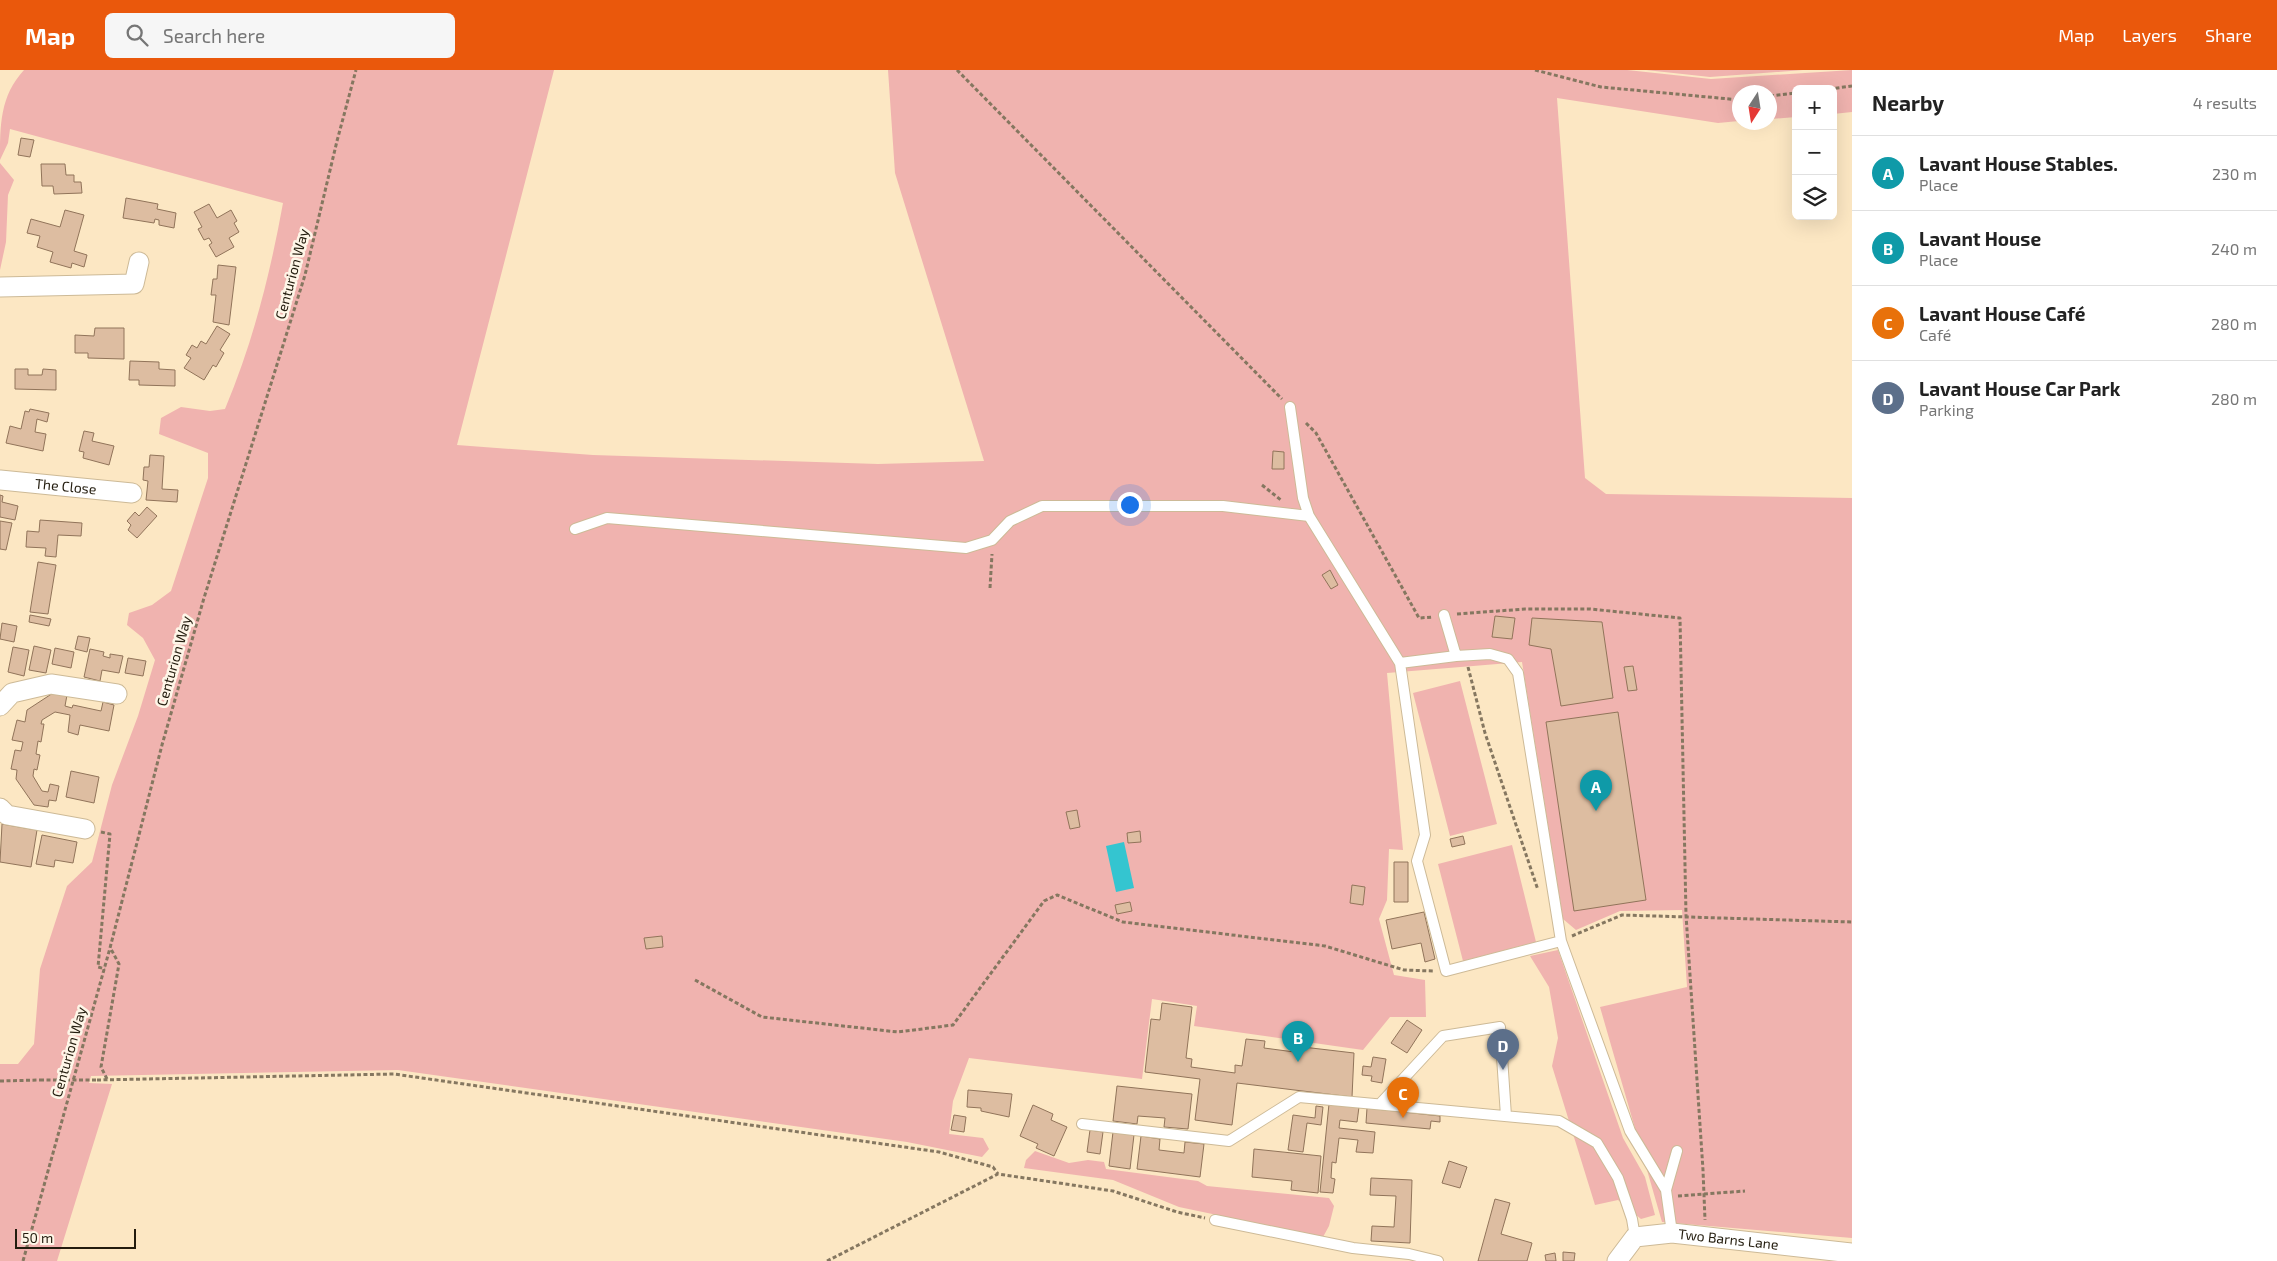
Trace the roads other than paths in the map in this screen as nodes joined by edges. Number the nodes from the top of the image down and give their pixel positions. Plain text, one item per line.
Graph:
1 (139, 262) dead end
2 (0, 287) edge
3 (1290, 407) road end
4 (0, 480) edge
5 (132, 493) dead end
6 (1308, 511) junction
7 (575, 529) dead end
8 (1444, 615) road end
9 (1460, 656) junction
10 (1400, 663) junction
11 (117, 694) dead end
12 (0, 706) edge
13 (0, 808) edge
14 (85, 829) road end
15 (1561, 941) junction
16 (1380, 1104) junction
17 (1506, 1116) junction
18 (1082, 1124) dead end
19 (1677, 1150) dead end
20 (1666, 1193) junction
21 (1216, 1220) road end
22 (1672, 1232) junction
23 (1635, 1238) junction
24 (1852, 1253) edge
25 (1438, 1261) edge
26 (1617, 1261) edge

1 - 2 street
3 - 6 lane
4 - 5 street, The Close
6 - 7 lane
6 - 10 lane
8 - 9 lane
9 - 10 lane
9 - 15 lane
10 - 15 lane
11 - 12 street
13 - 14 street
15 - 20 lane
16 - 17 lane
16 - 17 lane
16 - 18 lane
17 - 23 lane
19 - 20 lane
20 - 22 lane
21 - 25 lane
22 - 23 street, Two Barns Lane
22 - 24 street, Two Barns Lane
23 - 26 street

